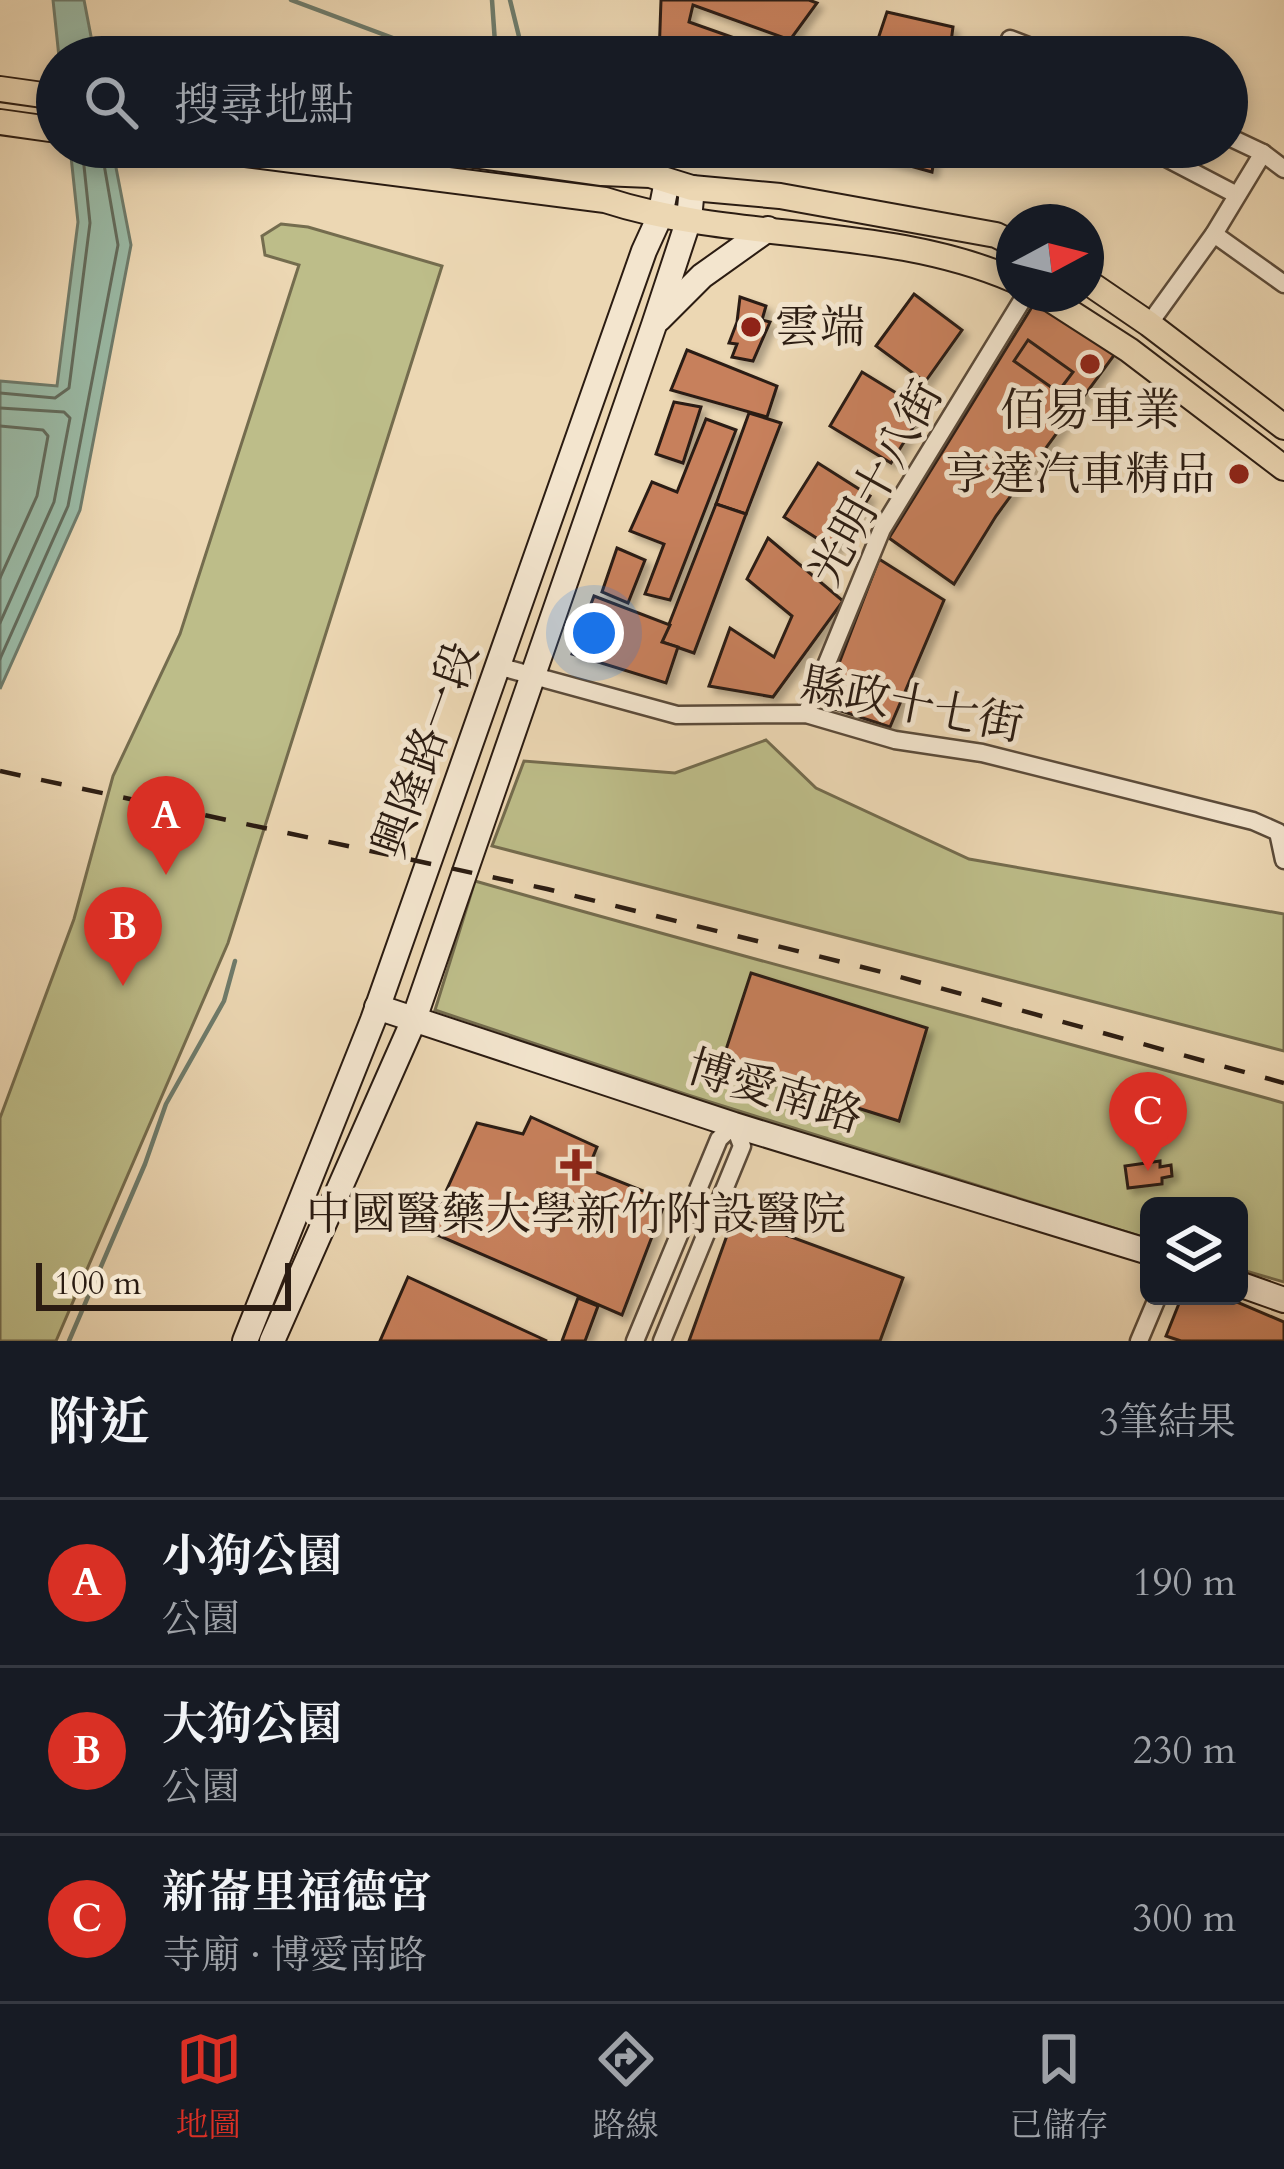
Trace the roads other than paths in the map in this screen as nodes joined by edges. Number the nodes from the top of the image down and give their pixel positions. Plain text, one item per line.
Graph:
1 (0, 89) edge
2 (36, 94) edge
3 (0, 122) edge
4 (36, 127) edge
5 (1248, 146) edge
6 (1263, 153) junction
7 (354, 168) edge
8 (566, 168) edge
9 (1185, 168) edge
10 (1284, 170) edge
11 (658, 178) junction
12 (692, 188) junction
13 (1237, 195) junction
14 (651, 214) junction
15 (689, 219) junction
16 (768, 229) junction
17 (1214, 234) junction
18 (996, 236) edge
19 (996, 273) edge
20 (1284, 284) edge
21 (1104, 293) edge
22 (1015, 312) edge
23 (1070, 312) edge
24 (1149, 324) junction
25 (653, 325) junction
26 (1284, 427) edge
27 (1284, 468) edge
28 (501, 667) junction
29 (534, 677) junction
30 (806, 714) junction
31 (1284, 860) edge
32 (377, 1007) junction
33 (413, 1022) junction
34 (734, 1125) junction
35 (1140, 1249) edge
36 (1248, 1287) edge
37 (1284, 1300) edge
38 (1154, 1305) edge
39 (245, 1341) edge
40 (272, 1341) edge
41 (634, 1341) edge
42 (662, 1341) edge
43 (1139, 1341) edge

1 - 2 main road
3 - 4 main road
5 - 6 street
6 - 10 street
6 - 13 street
7 - 14 main road
8 - 11 main road
9 - 13 street
11 - 12 main road
11 - 14 street, 興隆路一段
12 - 15 street, 興隆路一段
12 - 18 main road
13 - 17 street
14 - 15 main road
14 - 28 street, 興隆路一段
15 - 16 main road
15 - 25 street, 興隆路一段
16 - 19 main road
16 - 25 street
17 - 20 street
17 - 24 street
21 - 24 main road
22 - 30 street, 光明十八街
23 - 27 main road
24 - 26 main road
25 - 29 street, 興隆路一段
28 - 29 street, 縣政十七街
28 - 32 street, 興隆路一段
29 - 30 street, 縣政十七街
29 - 33 street, 興隆路一段
30 - 31 street, 縣政十七街
32 - 33 street, 博愛南路
32 - 39 street, 興隆路一段
33 - 34 street, 博愛南路
33 - 40 street, 興隆路一段
34 - 35 street, 博愛南路
34 - 41 street
34 - 42 street
36 - 37 street
38 - 43 street

